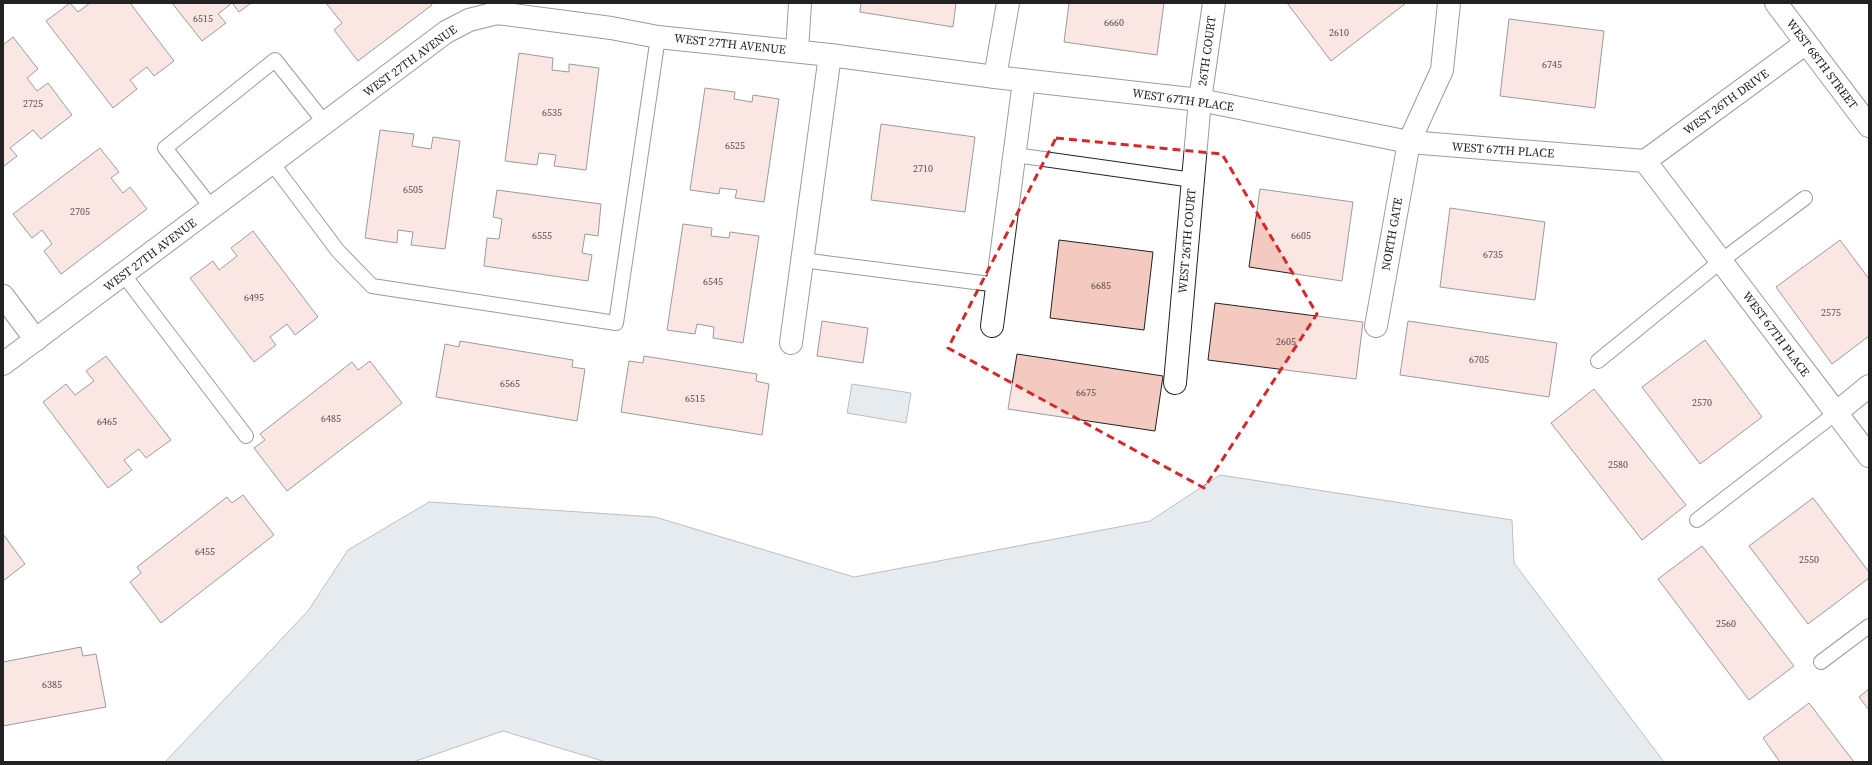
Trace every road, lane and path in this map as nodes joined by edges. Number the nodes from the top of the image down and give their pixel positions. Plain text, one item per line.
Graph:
1 (800, 3) edge
2 (1008, 3) edge
3 (1214, 3) edge
4 (1449, 3) edge
5 (1776, 3) edge
6 (658, 37) junction
7 (1806, 43) junction
8 (797, 51) junction
9 (830, 55) junction
10 (995, 77) junction
11 (1024, 81) junction
12 (1200, 100) junction
13 (325, 123) junction
14 (1869, 126) edge
15 (1409, 142) junction
16 (1015, 155) junction
17 (1645, 161) junction
18 (272, 163) junction
19 (1193, 180) junction
20 (1805, 198) dead end
21 (212, 208) junction
22 (802, 260) junction
23 (1722, 261) junction
24 (123, 274) junction
25 (998, 285) junction
26 (3, 296) edge
27 (992, 326) dead end
28 (1376, 326) dead end
29 (36, 340) junction
30 (791, 344) dead end
31 (1598, 361) dead end
32 (3, 364) edge
33 (1175, 383) dead end
34 (1869, 386) edge
35 (1836, 413) junction
36 (246, 436) dead end
37 (1869, 456) edge
38 (1697, 520) dead end
39 (1869, 626) edge
40 (1821, 662) dead end

1 - 8 street
2 - 10 street
3 - 12 street, 26TH COURT
4 - 15 street, NORTH GATE
5 - 7 street, WEST 68TH STREET
6 - 8 street, WEST 27TH AVENUE
6 - 13 street, WEST 27TH AVENUE
6 - 18 lane
7 - 14 street, WEST 68TH STREET
7 - 17 street, WEST 26TH DRIVE
8 - 9 street, WEST 27TH AVENUE
9 - 10 street, WEST 27TH AVENUE
9 - 22 street
10 - 11 street, WEST 67TH PLACE
11 - 12 street, WEST 67TH PLACE
11 - 16 street
12 - 15 street, WEST 67TH PLACE
12 - 19 street, WEST 26TH COURT
13 - 18 street, WEST 27TH AVENUE
13 - 21 lane
15 - 17 street, WEST 67TH PLACE
15 - 28 street, NORTH GATE
16 - 19 lane
16 - 25 street
17 - 23 street, WEST 67TH PLACE
18 - 21 street, WEST 27TH AVENUE
19 - 33 street, WEST 26TH COURT
20 - 23 lane
21 - 24 street, WEST 27TH AVENUE
22 - 25 lane
22 - 30 street
23 - 31 lane
23 - 35 street, WEST 67TH PLACE
24 - 29 street, WEST 27TH AVENUE
24 - 36 lane
25 - 27 street
26 - 29 street
29 - 32 street, WEST 27TH AVENUE
34 - 35 street
35 - 37 street, WEST 67TH PLACE
35 - 38 lane
39 - 40 lane

